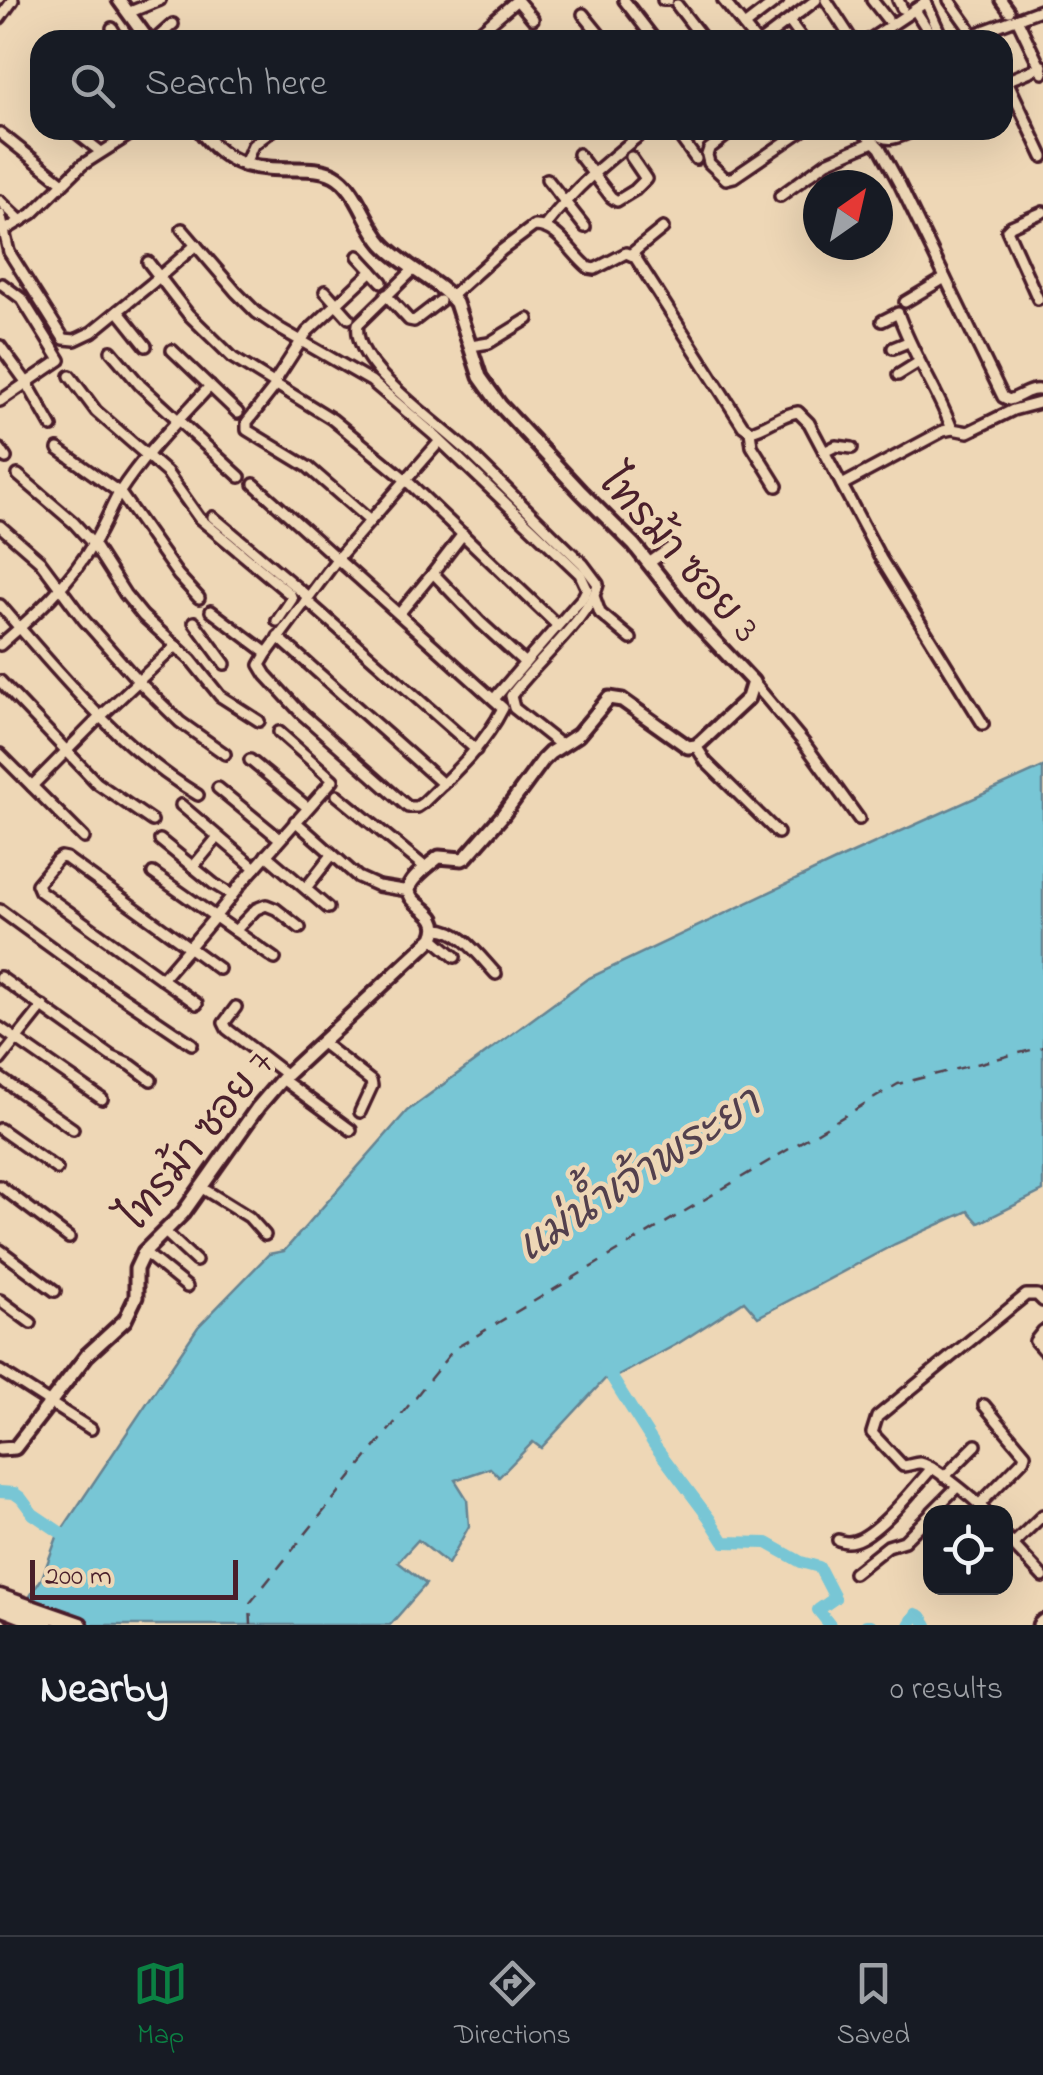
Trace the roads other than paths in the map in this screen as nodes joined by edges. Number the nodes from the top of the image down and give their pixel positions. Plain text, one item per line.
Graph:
1 (13, 0) edge
2 (120, 0) edge
3 (160, 0) edge
4 (497, 0) edge
5 (624, 0) edge
6 (723, 0) edge
7 (816, 0) edge
8 (826, 0) edge
9 (872, 0) edge
10 (948, 0) edge
11 (1001, 0) edge
12 (775, 1) edge
13 (926, 1) edge
14 (670, 2) edge
15 (1043, 9) edge
16 (503, 10) junction
17 (915, 10) junction
18 (1009, 11) dead end
19 (130, 12) junction
20 (583, 14) dead end
21 (0, 18) edge
22 (533, 19) dead end
23 (887, 19) dead end
24 (789, 20) junction
25 (1018, 23) dead end
26 (173, 24) dead end
27 (744, 26) junction
28 (968, 28) dead end
29 (144, 30) edge
30 (165, 30) edge
31 (481, 30) edge
32 (596, 30) edge
33 (646, 30) edge
34 (695, 30) edge
35 (747, 30) edge
36 (776, 30) edge
37 (796, 30) edge
38 (846, 30) edge
39 (893, 30) edge
40 (928, 30) edge
41 (939, 30) edge
42 (986, 30) edge
43 (1042, 69) edge
44 (1013, 76) edge
45 (1013, 96) edge
46 (0, 133) edge
47 (86, 140) edge
48 (121, 140) edge
49 (210, 140) edge
50 (260, 140) edge
51 (634, 140) edge
52 (682, 140) edge
53 (718, 140) edge
54 (789, 140) edge
55 (873, 142) joint
56 (101, 152) junction
57 (578, 154) dead end
58 (631, 157) dead end
59 (1043, 157) edge
60 (696, 159) dead end
61 (244, 166) junction
62 (592, 172) junction
63 (547, 179) dead end
64 (63, 183) junction
65 (780, 196) dead end
66 (568, 200) junction
67 (0, 201) edge
68 (1040, 213) edge
69 (0, 214) edge
70 (21, 221) junction
71 (1043, 225) edge
72 (548, 228) junction
73 (585, 228) dead end
74 (663, 228) dead end
75 (182, 229) dead end
76 (3, 235) edge
77 (196, 245) junction
78 (632, 254) junction
79 (4, 256) edge
80 (358, 256) dead end
81 (148, 262) dead end
82 (414, 270) junction
83 (372, 271) junction
84 (160, 277) junction
85 (945, 278) junction
86 (382, 282) dead end
87 (2, 284) edge
88 (325, 291) dead end
89 (386, 295) junction
90 (445, 299) junction
91 (1038, 300) dead end
92 (905, 302) dead end
93 (336, 304) junction
94 (118, 311) junction
95 (348, 318) dead end
96 (528, 319) dead end
97 (882, 321) dead end
98 (301, 341) junction
99 (908, 342) junction
100 (0, 346) edge
101 (146, 346) dead end
102 (471, 346) junction
103 (893, 348) dead end
104 (172, 350) dead end
105 (111, 352) dead end
106 (919, 362) junction
107 (898, 375) dead end
108 (70, 376) dead end
109 (27, 383) junction
110 (275, 384) junction
111 (210, 386) junction
112 (1043, 391) edge
113 (0, 402) edge
114 (1043, 402) edge
115 (238, 413) dead end
116 (179, 420) junction
117 (52, 428) dead end
118 (952, 429) junction
119 (750, 431) junction
120 (440, 441) junction
121 (0, 448) edge
122 (852, 448) dead end
123 (58, 449) dead end
124 (824, 452) junction
125 (148, 456) junction
126 (6, 458) dead end
127 (18, 475) dead end
128 (240, 477) dead end
129 (406, 480) junction
130 (254, 484) dead end
131 (842, 485) junction
132 (777, 486) dead end
133 (120, 493) junction
134 (213, 517) dead end
135 (370, 521) junction
136 (0, 526) edge
137 (463, 534) junction
138 (93, 544) junction
139 (674, 546) dead end
140 (337, 559) junction
141 (649, 563) junction
142 (433, 574) junction
143 (59, 588) junction
144 (594, 596) junction
145 (199, 598) dead end
146 (307, 599) junction
147 (0, 605) edge
148 (399, 614) junction
149 (277, 621) dead end
150 (194, 622) dead end
151 (556, 626) junction
152 (20, 628) junction
153 (202, 633) junction
154 (278, 637) junction
155 (631, 639) dead end
156 (0, 645) edge
157 (176, 646) junction
158 (267, 653) junction
159 (525, 663) junction
160 (225, 664) dead end
161 (0, 680) edge
162 (139, 682) junction
163 (753, 682) junction
164 (4, 694) edge
165 (494, 700) junction
166 (100, 717) junction
167 (259, 721) dead end
168 (983, 724) dead end
169 (278, 732) dead end
170 (562, 746) junction
171 (696, 746) junction
172 (476, 750) junction
173 (65, 751) junction
174 (0, 754) edge
175 (225, 754) dead end
176 (250, 760) dead end
177 (443, 784) junction
178 (32, 786) junction
179 (218, 788) dead end
180 (337, 794) dead end
181 (198, 795) dead end
182 (181, 805) dead end
183 (307, 808) junction
184 (859, 819) dead end
185 (152, 821) dead end
186 (295, 821) junction
187 (778, 832) dead end
188 (218, 836) junction
189 (84, 838) dead end
190 (280, 839) junction
191 (160, 840) dead end
192 (266, 855) junction
193 (332, 856) junction
194 (193, 867) junction
195 (254, 868) junction
196 (426, 868) junction
197 (153, 873) dead end
198 (306, 888) junction
199 (409, 891) junction
200 (232, 895) junction
201 (328, 908) dead end
202 (0, 911) edge
203 (214, 916) junction
204 (300, 928) dead end
205 (235, 931) junction
206 (435, 934) junction
207 (188, 948) junction
208 (454, 957) dead end
209 (275, 959) dead end
210 (220, 969) dead end
211 (496, 974) dead end
212 (0, 977) edge
213 (162, 980) junction
214 (197, 1004) dead end
215 (43, 1006) junction
216 (236, 1007) dead end
217 (0, 1028) edge
218 (17, 1040) junction
219 (321, 1042) junction
220 (192, 1044) dead end
221 (0, 1060) edge
222 (284, 1077) junction
223 (0, 1078) edge
224 (151, 1080) dead end
225 (102, 1100) dead end
226 (360, 1112) dead end
227 (0, 1129) edge
228 (73, 1129) dead end
229 (351, 1130) dead end
230 (57, 1170) dead end
231 (0, 1186) edge
232 (202, 1188) junction
233 (164, 1231) junction
234 (264, 1235) dead end
235 (69, 1238) dead end
236 (0, 1250) edge
237 (144, 1252) junction
238 (196, 1262) dead end
239 (187, 1287) dead end
240 (55, 1291) dead end
241 (0, 1300) edge
242 (1043, 1301) edge
243 (32, 1323) dead end
244 (1043, 1332) edge
245 (1043, 1350) edge
246 (0, 1371) edge
247 (50, 1403) junction
248 (984, 1405) dead end
249 (91, 1429) dead end
250 (976, 1444) dead end
251 (0, 1450) edge
252 (932, 1468) junction
253 (944, 1477) junction
254 (957, 1488) junction
255 (941, 1505) edge
256 (979, 1505) edge
257 (986, 1505) edge
258 (1043, 1515) edge
259 (923, 1523) edge
260 (1013, 1538) edge
261 (838, 1540) dead end
262 (1013, 1545) edge
263 (854, 1573) dead end
264 (1043, 1577) edge
265 (0, 1597) edge
266 (0, 1610) edge
267 (26, 1625) edge
268 (46, 1625) edge
269 (80, 1625) edge

1 - 21 street
2 - 19 street
3 - 19 street
4 - 16 street
5 - 33 street
6 - 27 street
7 - 24 street
8 - 38 street
9 - 23 street
10 - 28 street
11 - 18 street
12 - 27 street
13 - 17 street
13 - 41 street
14 - 34 street
15 - 42 street
16 - 22 street
16 - 31 street
17 - 39 street
17 - 40 street
19 - 29 street
20 - 32 street
24 - 36 street
24 - 37 street
25 - 43 street
26 - 30 street
27 - 35 street
43 - 44 street
45 - 59 street
46 - 64 street
47 - 56 street
48 - 56 street
49 - 61 street
50 - 61 street
51 - 62 street
52 - 60 street
53 - 54 street
55 - 65 street
55 - 85 street
56 - 64 street
57 - 62 street
58 - 62 street
61 - 82 street
62 - 66 street
63 - 66 street
64 - 70 street
66 - 72 street
66 - 73 street
67 - 70 street
68 - 71 street
68 - 91 street
69 - 76 street
70 - 76 street
72 - 78 street
72 - 90 street
74 - 78 street
75 - 77 street
76 - 79 street
77 - 84 street
77 - 98 street
78 - 119 street
79 - 94 street
80 - 83 street
81 - 84 street
82 - 89 street
82 - 90 street
83 - 86 street
83 - 93 street
84 - 94 street
84 - 110 street
85 - 92 street
85 - 112 street
87 - 109 street
88 - 93 street
89 - 90 street
89 - 144 street
90 - 102 street, ไทรม้า ซอย 3
93 - 95 street
93 - 98 street
94 - 101 street
96 - 102 street
97 - 99 street
98 - 110 street
98 - 120 street
99 - 103 street
99 - 106 street
100 - 109 street
102 - 141 street, ไทรม้า ซอย 3
104 - 111 street
105 - 116 street
106 - 107 street
106 - 118 street
108 - 125 street
109 - 113 street
109 - 117 street
110 - 129 street
110 - 135 street
111 - 115 street
111 - 116 street
114 - 118 street
116 - 125 street
116 - 128 street
118 - 131 street
119 - 124 street
119 - 132 street
120 - 129 street
120 - 151 street
121 - 126 street
122 - 124 street
123 - 133 street
124 - 131 street
125 - 133 street
125 - 149 street
127 - 138 street
129 - 135 street
129 - 137 street
130 - 140 street
131 - 168 street
133 - 138 street
133 - 145 street
134 - 146 street
135 - 140 street
136 - 143 street
137 - 142 street
137 - 151 street
138 - 143 street
138 - 157 street
139 - 141 street
140 - 146 street
140 - 148 street
141 - 163 street, ไทรม้า ซอย 3
142 - 148 street
142 - 159 street
143 - 152 street
143 - 162 street
144 - 155 street
144 - 170 street
146 - 154 street
146 - 172 street
147 - 152 street
148 - 165 street
150 - 153 street
151 - 159 street
152 - 156 street
152 - 166 street
153 - 158 street
153 - 160 street
154 - 158 street
154 - 177 street
157 - 162 street
157 - 167 street
158 - 177 street
159 - 165 street
161 - 164 street
162 - 166 street
162 - 175 street
163 - 171 street, ไทรม้า ซอย 3
163 - 184 street
164 - 173 street
165 - 172 street
166 - 173 street
166 - 181 street
169 - 183 street
170 - 171 street
170 - 196 street
171 - 187 street
172 - 177 street
173 - 178 street
173 - 185 street
174 - 178 street
176 - 183 street
178 - 189 street
179 - 190 street
180 - 196 street
182 - 188 street
183 - 186 street
186 - 190 street
186 - 193 street
188 - 194 street
188 - 195 street
190 - 192 street
191 - 194 street
192 - 195 street
192 - 198 street
193 - 198 street
193 - 199 street
194 - 200 street
195 - 200 street
196 - 199 street
197 - 203 street
198 - 201 street
199 - 206 street
200 - 203 street
202 - 220 street
203 - 205 street
203 - 207 street
204 - 205 street
205 - 209 street
206 - 208 street
206 - 211 street
206 - 219 street, ไทรม้า ซอย 7
207 - 210 street
207 - 213 street
207 - 213 street
212 - 215 street
213 - 214 street
215 - 218 street
215 - 224 street
216 - 222 street
217 - 218 street
218 - 221 street
218 - 225 street
219 - 222 street, ไทรม้า ซอย 7
219 - 226 street
222 - 229 street
222 - 232 street, ไทรม้า ซอย 7
223 - 228 street
227 - 230 street
231 - 235 street
232 - 233 street, ไทรม้า ซอย 7
232 - 234 street
233 - 237 street, ไทรม้า ซอย 7
233 - 238 street
236 - 240 street
237 - 239 street
237 - 247 street, ไทรม้า ซอย 7
241 - 243 street
242 - 252 street
244 - 245 street
246 - 247 street
247 - 249 street
247 - 251 street, ไทรม้า ซอย 7
248 - 257 street
250 - 253 street
252 - 253 street
252 - 261 street
253 - 254 street
254 - 255 street
254 - 256 street
258 - 260 street
259 - 263 street
262 - 264 street
265 - 269 main road
266 - 267 street
266 - 268 main road

